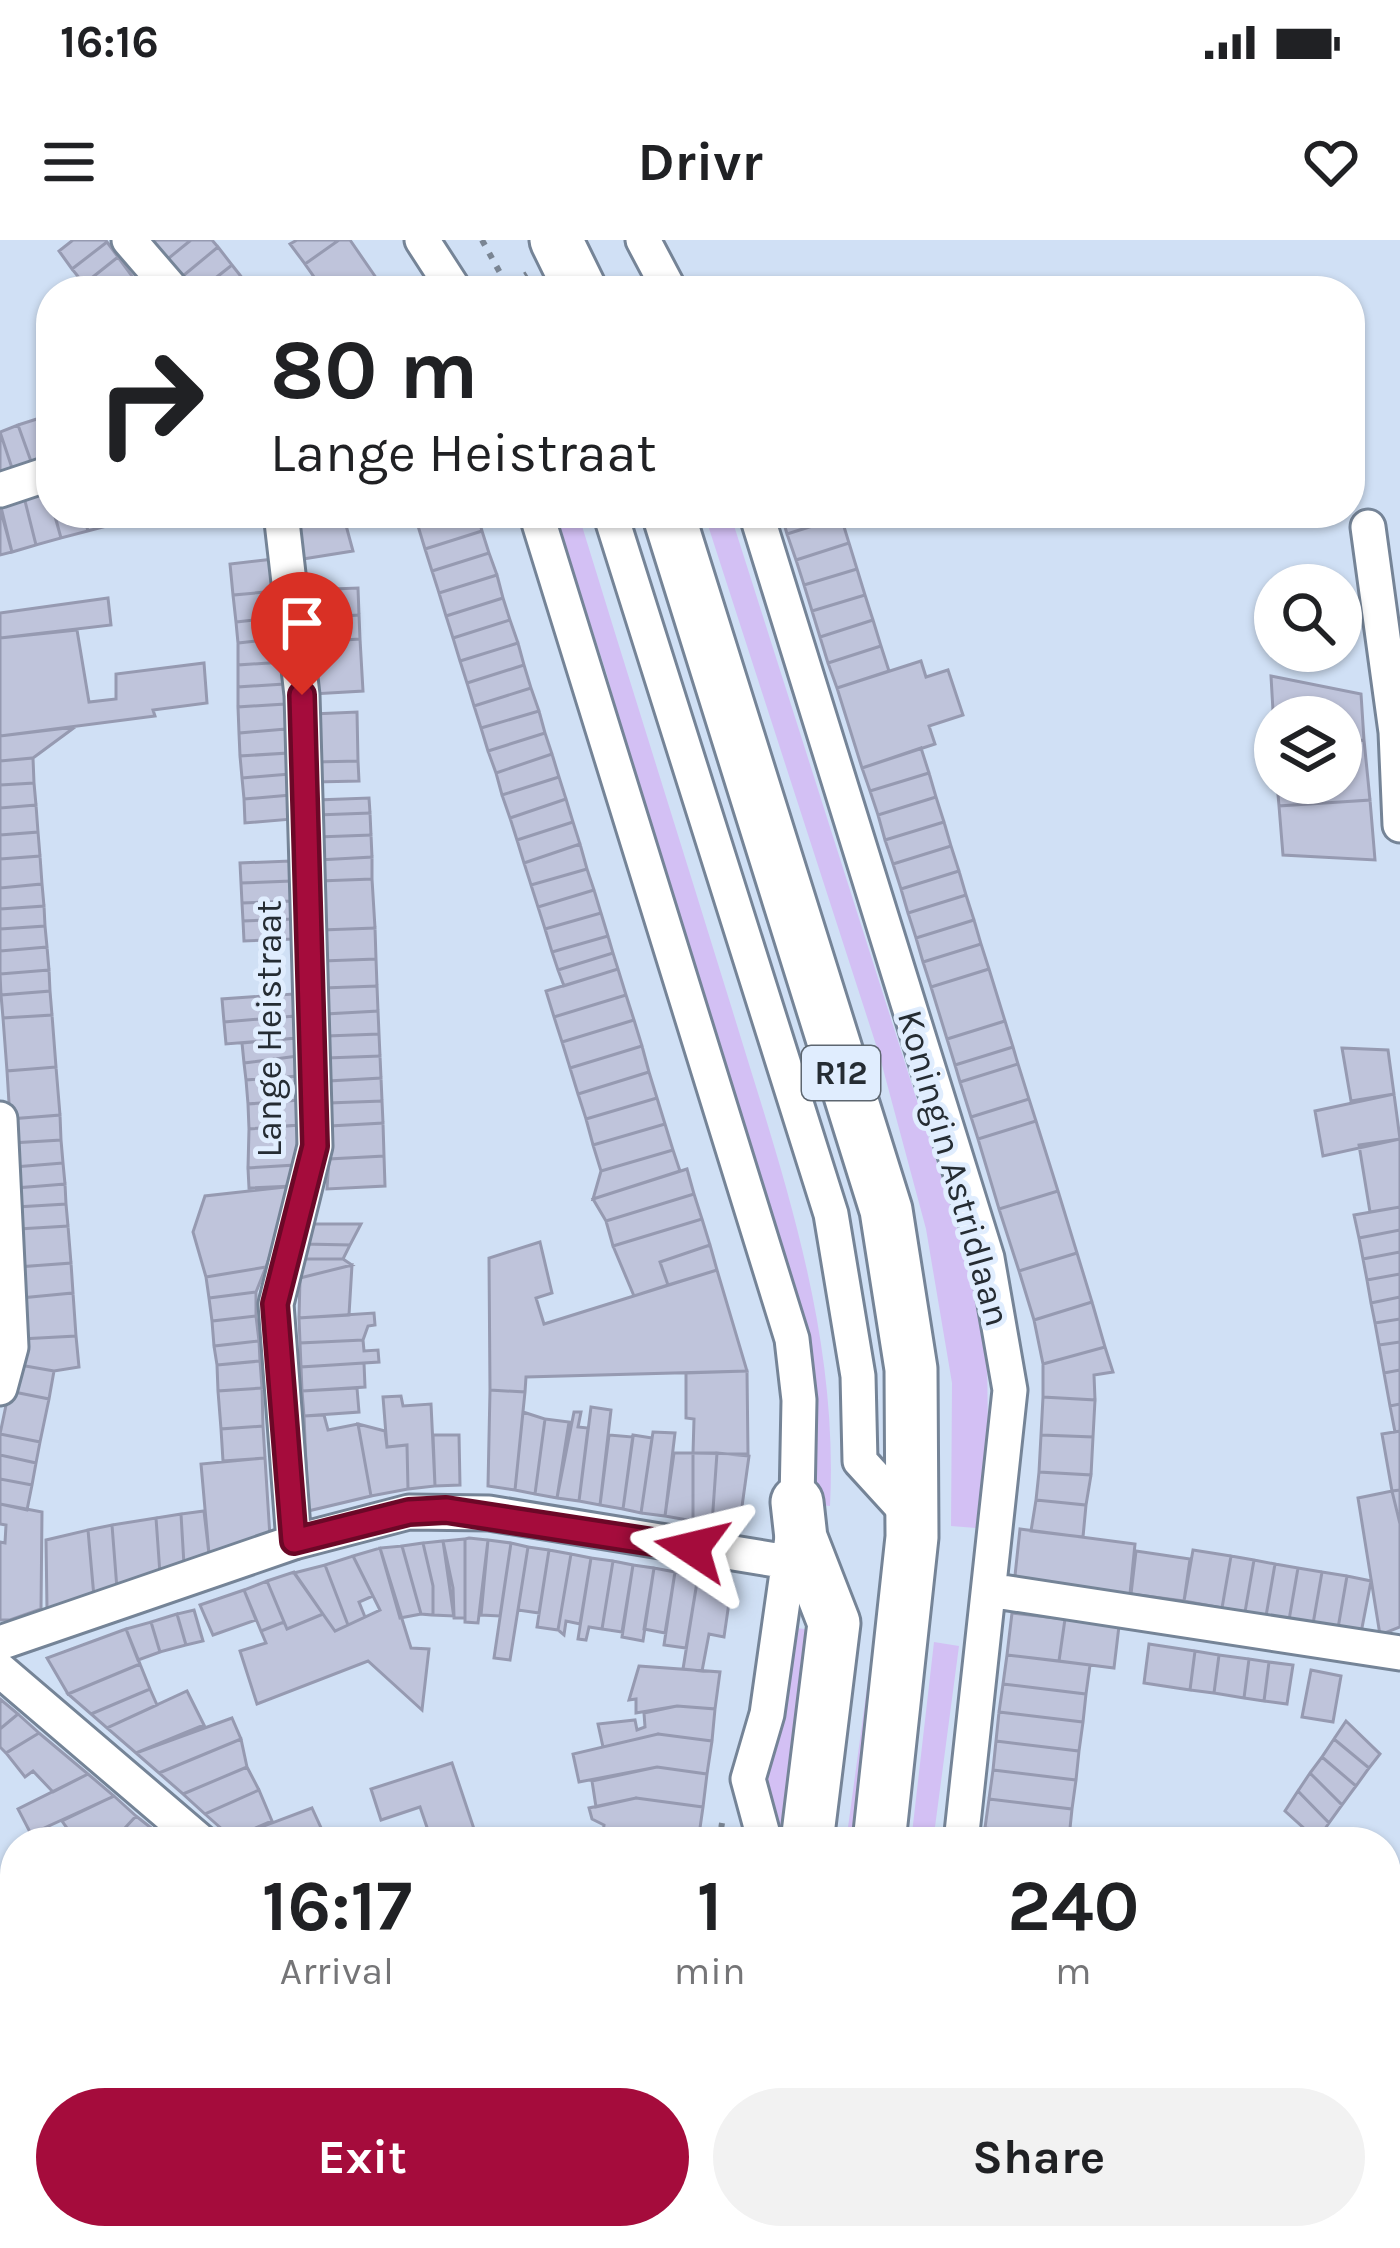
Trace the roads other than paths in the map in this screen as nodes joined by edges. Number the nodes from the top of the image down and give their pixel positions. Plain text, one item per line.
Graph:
1 (129, 240) edge
2 (422, 240) edge
3 (556, 240) edge
4 (644, 240) edge
5 (160, 276) edge
6 (445, 276) edge
7 (574, 276) edge
8 (662, 276) edge
9 (36, 478) edge
10 (0, 490) edge
11 (1368, 527) dead end
12 (283, 528) edge
13 (541, 528) edge
14 (615, 528) edge
15 (673, 528) edge
16 (761, 528) edge
17 (1400, 824) edge
18 (0, 1119) edge
19 (4, 1234) edge
20 (0, 1388) edge
21 (797, 1502) junction
22 (912, 1518) junction
23 (294, 1541) junction
24 (788, 1562) junction
25 (989, 1590) junction
26 (0, 1643) edge
27 (1400, 1653) edge
28 (0, 1670) edge
29 (183, 1827) edge
30 (767, 1827) edge
31 (776, 1827) edge
32 (881, 1827) edge
33 (963, 1827) edge

1 - 5 street
2 - 6 street
3 - 7 main road
4 - 8 street
9 - 10 street
11 - 17 street
12 - 23 street, Lange Heistraat
13 - 21 street
14 - 22 street, R12
15 - 22 main road, R12
16 - 25 street, Koningin Astridlaan
18 - 19 street
19 - 20 street
21 - 24 street
21 - 31 main road
22 - 32 main road, R12
23 - 24 street
23 - 26 street
24 - 30 street
25 - 27 street
25 - 33 street, Koningin Astridlaan
28 - 29 street

